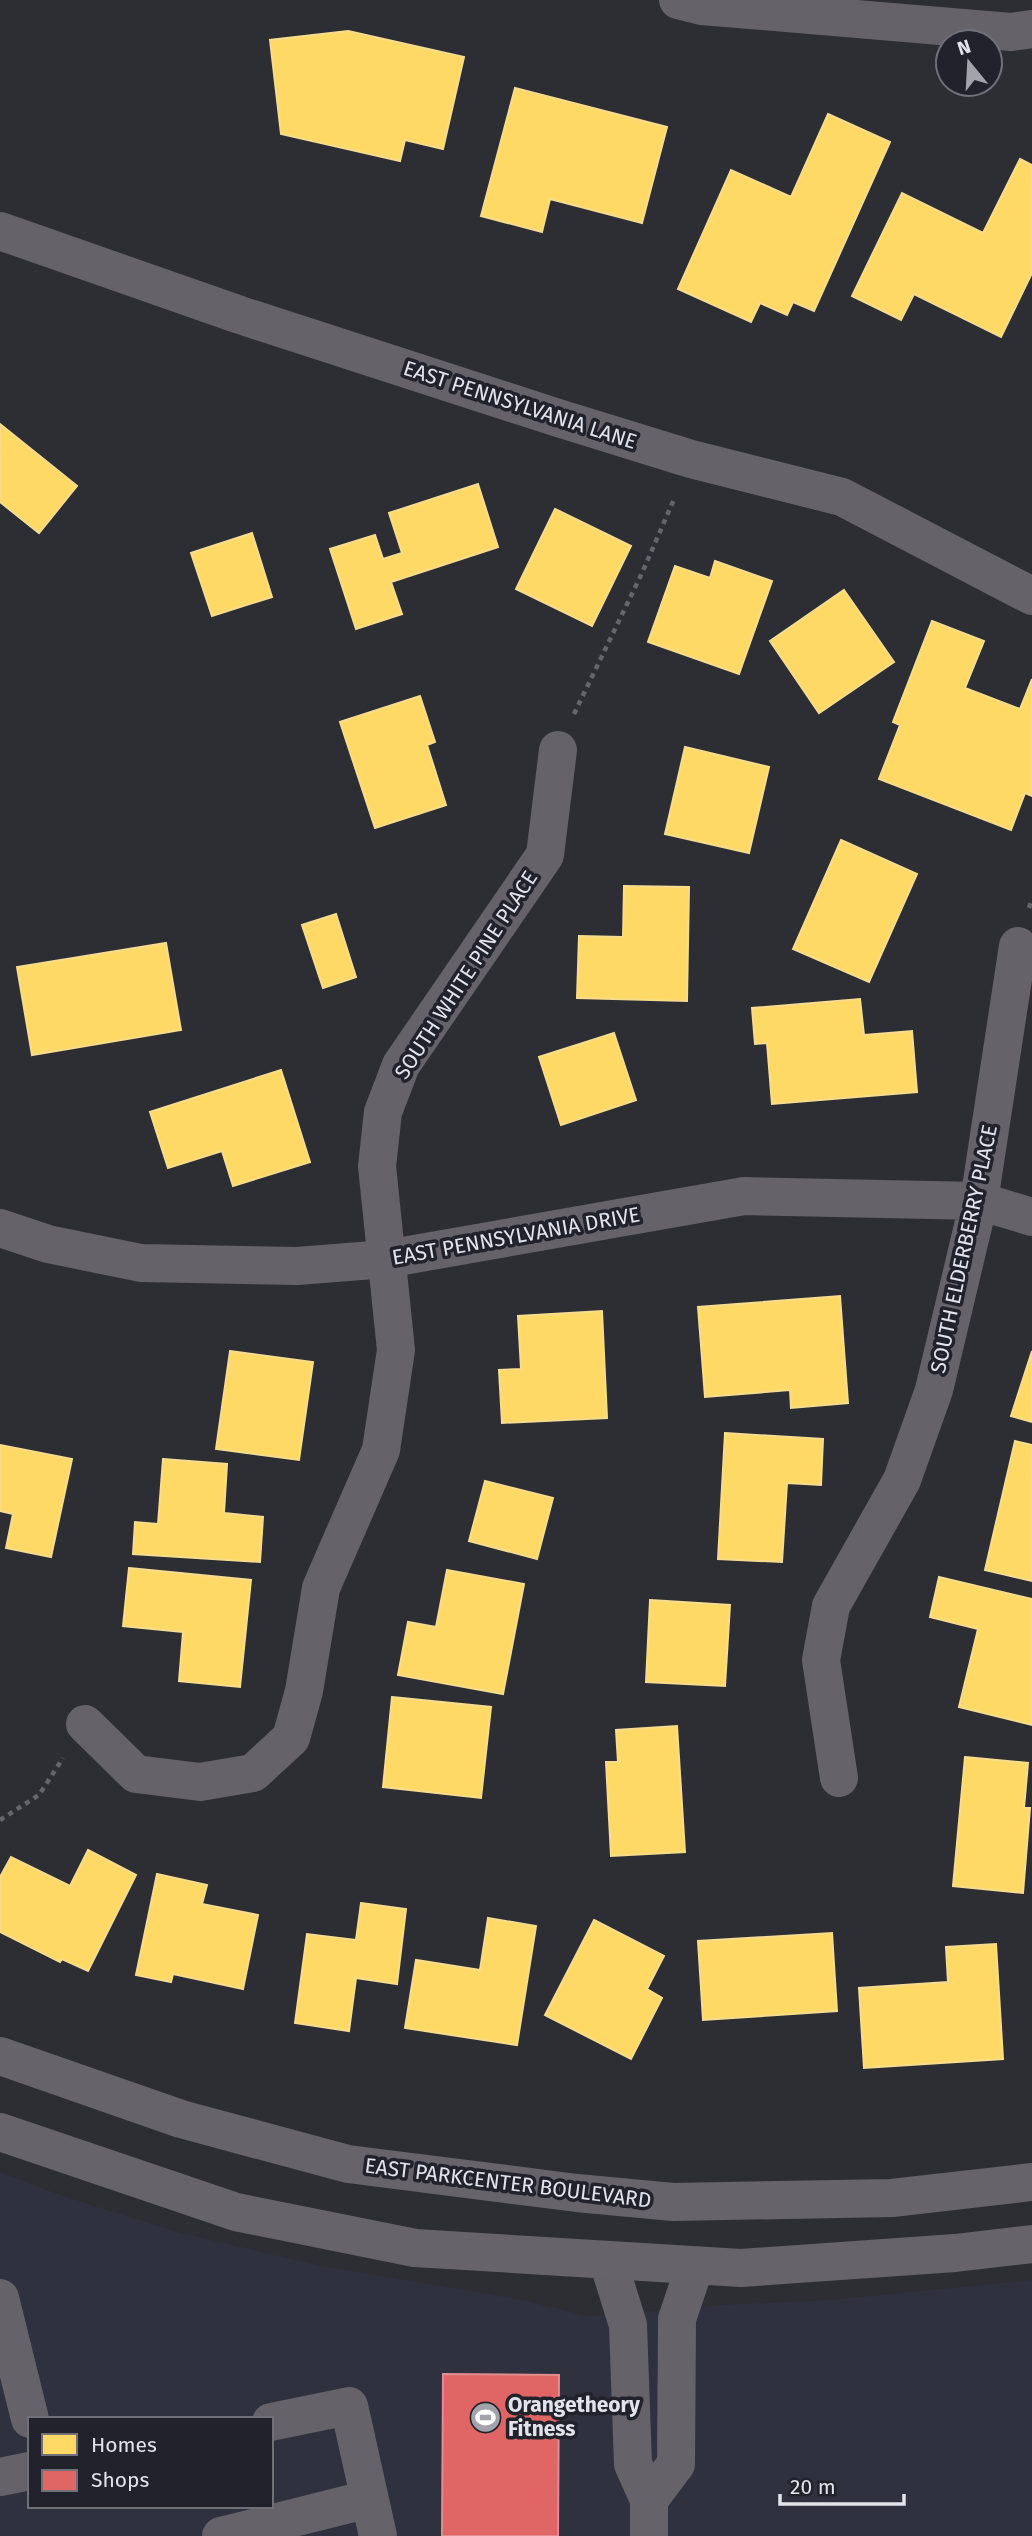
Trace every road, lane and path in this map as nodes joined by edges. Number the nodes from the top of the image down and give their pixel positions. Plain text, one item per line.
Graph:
1 (678, 0) edge
2 (1025, 38) edge
3 (0, 230) edge
4 (691, 459) junction
5 (1032, 596) edge
6 (558, 750) joint
7 (1018, 946) dead end
8 (979, 1201) junction
9 (1032, 1217) edge
10 (0, 1228) edge
11 (386, 1259) junction
12 (85, 1724) joint
13 (839, 1778) dead end
14 (0, 1820) edge
15 (0, 2056) edge
16 (0, 2132) edge
17 (1032, 2182) edge
18 (1032, 2244) edge
19 (608, 2262) junction
20 (695, 2266) junction
21 (0, 2298) edge
22 (30, 2417) edge
23 (273, 2422) edge
24 (28, 2471) edge
25 (0, 2477) edge
26 (369, 2500) junction
27 (649, 2518) edge
28 (220, 2536) edge
29 (378, 2536) edge

1 - 2 street
3 - 4 street, EAST PENNSYLVANIA LANE
4 - 5 street, EAST PENNSYLVANIA LANE
4 - 6 path
6 - 11 street, SOUTH WHITE PINE PLACE
7 - 8 street, SOUTH ELDERBERRY PLACE
8 - 9 street, EAST PENNSYLVANIA DRIVE
8 - 11 street, EAST PENNSYLVANIA DRIVE
8 - 13 street, SOUTH ELDERBERRY PLACE
10 - 11 street, EAST PENNSYLVANIA DRIVE
11 - 12 street, SOUTH WHITE PINE PLACE
12 - 14 path
15 - 17 main road, EAST PARKCENTER BOULEVARD
16 - 19 main road
18 - 20 main road
19 - 20 main road
19 - 27 street
20 - 27 street
21 - 22 street
23 - 26 street
24 - 25 street
26 - 28 street
26 - 29 street

